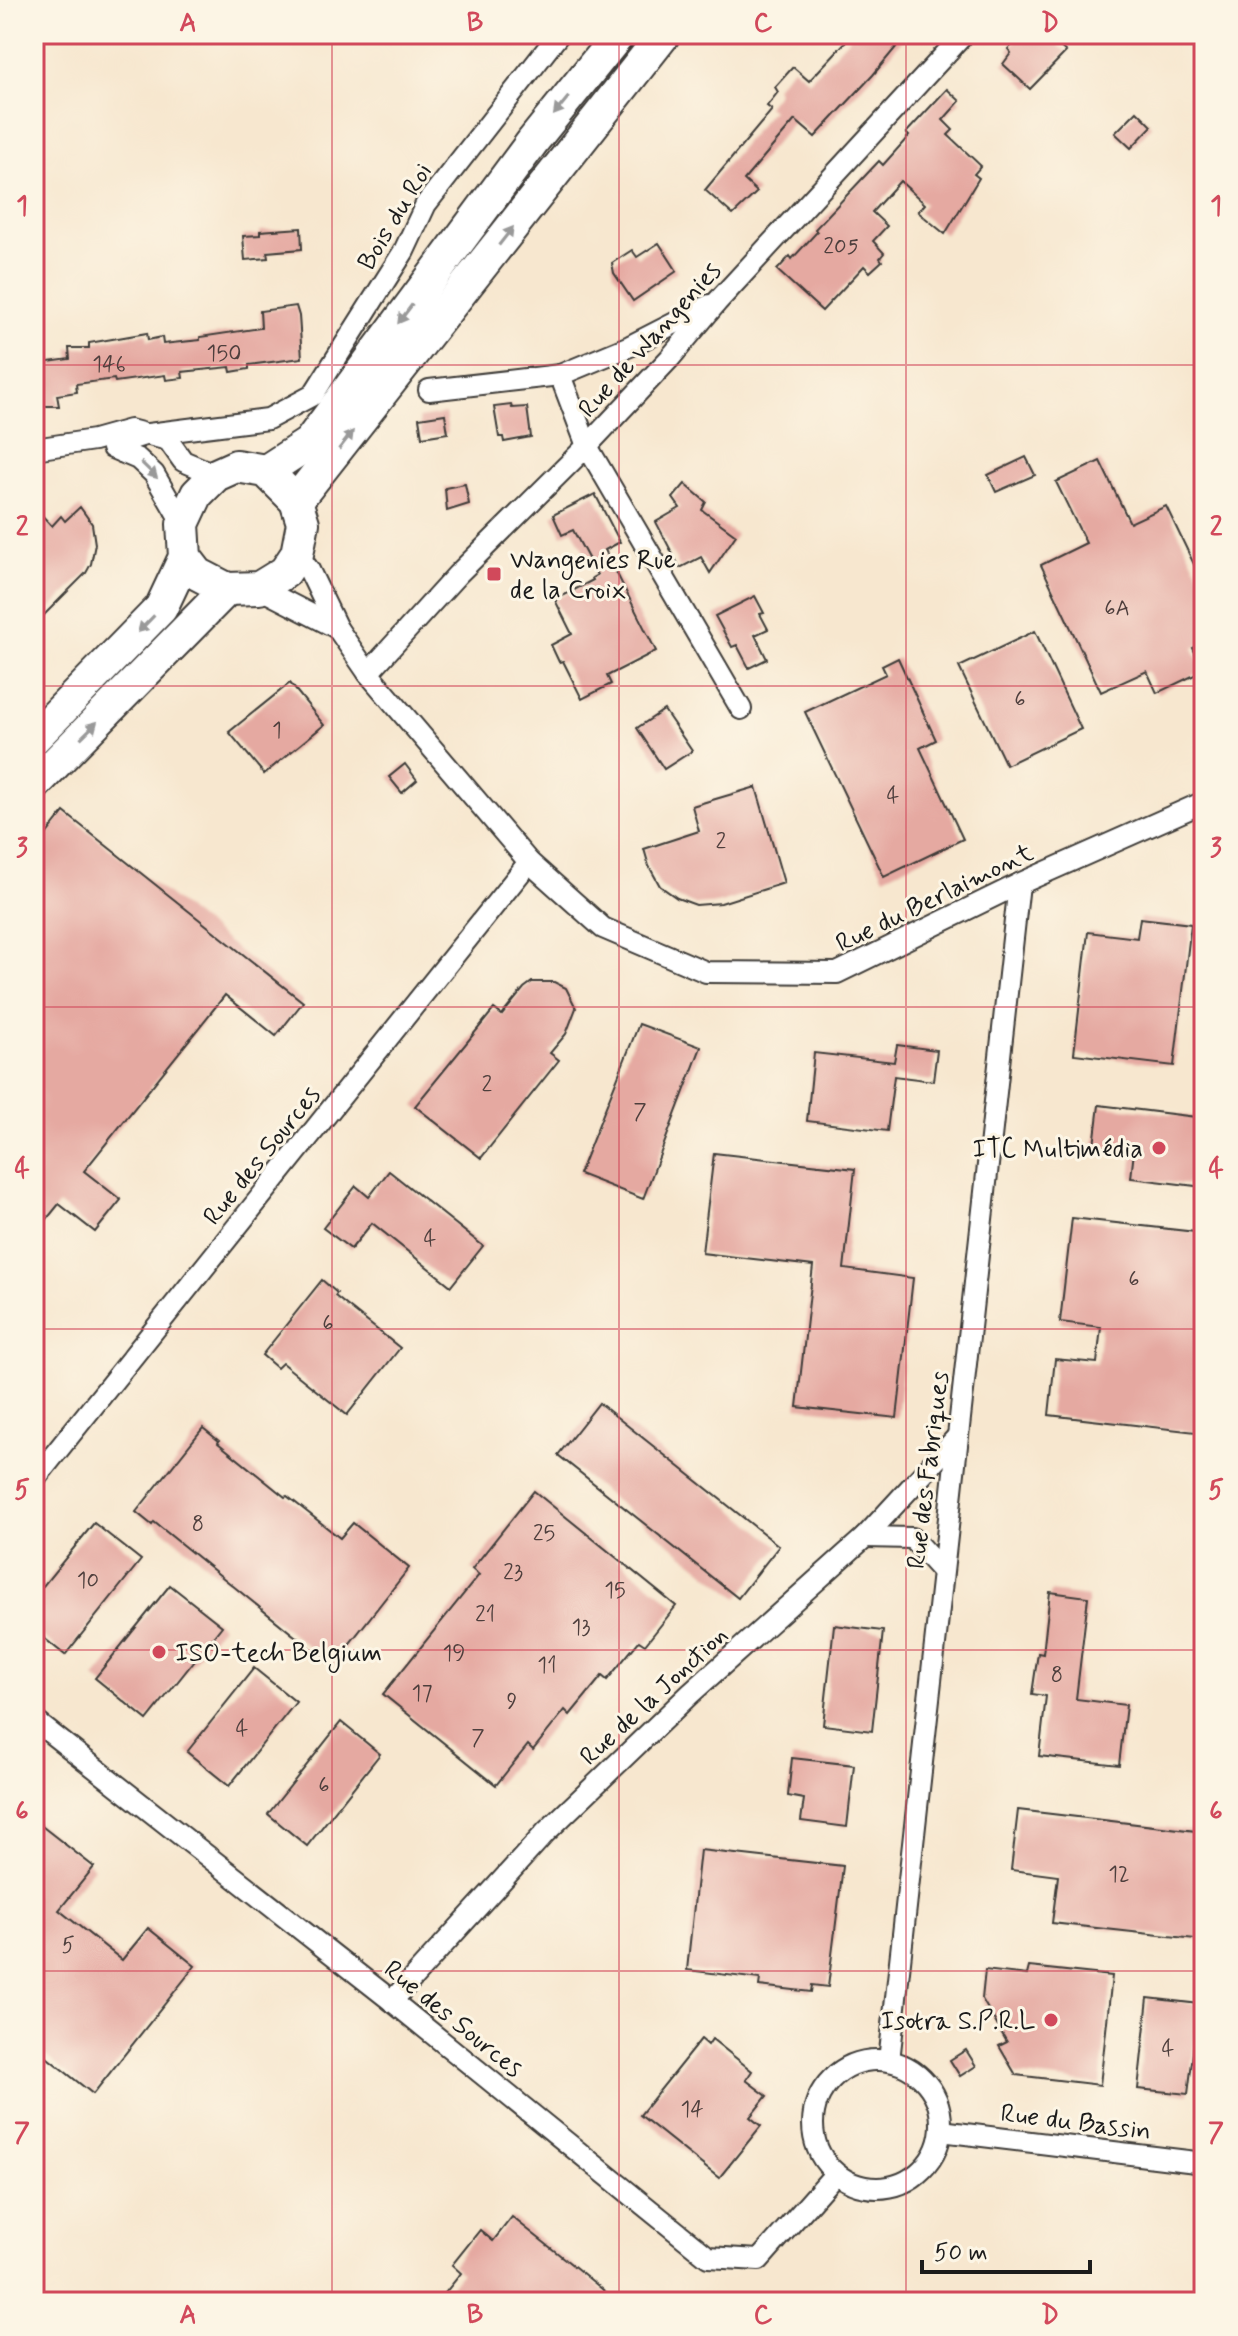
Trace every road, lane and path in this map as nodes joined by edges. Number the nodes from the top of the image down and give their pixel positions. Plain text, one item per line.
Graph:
1 (559, 34) edge
2 (619, 34) edge
3 (664, 34) edge
4 (964, 34) edge
5 (717, 302) junction
6 (560, 375) junction
7 (429, 390) dead end
8 (148, 434) junction
9 (94, 440) junction
10 (587, 446) junction
11 (34, 449) edge
12 (122, 452) junction
13 (266, 471) junction
14 (216, 475) junction
15 (296, 501) junction
16 (183, 524) junction
17 (297, 554) junction
18 (185, 557) junction
19 (259, 588) junction
20 (227, 589) junction
21 (337, 628) junction
22 (368, 673) junction
23 (741, 709) dead end
24 (34, 738) edge
25 (34, 785) edge
26 (1204, 802) edge
27 (529, 862) junction
28 (1019, 884) junction
29 (958, 1436) junction
30 (34, 1480) edge
31 (865, 1537) junction
32 (942, 1571) junction
33 (34, 1720) edge
34 (392, 2001) junction
35 (889, 2061) junction
36 (941, 2131) junction
37 (1204, 2163) edge
38 (835, 2174) junction

1 - 8 street, Bois du Roi
2 -> 13 highway
15 -> 3 highway
4 - 5 street, Rue de Wangenies
5 - 6 street
5 - 10 street, Rue de Wangenies
6 - 7 street
6 - 10 street
8 - 9 street
8 - 12 street
8 - 14 street
9 - 11 street
9 - 12 street
10 - 22 street, Rue de Wangenies
10 - 23 street
12 -> 16 street
13 - 14 highway
13 - 15 highway
14 - 16 highway
15 - 17 highway
16 - 18 highway
17 - 19 highway
17 - 21 street, Rue du Berlaimont
18 - 20 highway
18 -> 24 highway
19 - 20 highway
19 - 21 street, Rue du Berlaimont
25 -> 20 highway
21 - 22 street, Rue du Berlaimont
22 - 27 street, Rue du Berlaimont
26 - 28 street, Rue du Berlaimont
27 - 28 street, Rue du Berlaimont
27 - 30 street, Rue des Sources
28 - 29 street, Rue des Fabriques
29 - 31 street, Rue de la Jonction
29 - 32 street, Rue des Fabriques
31 - 32 street
31 - 34 street, Rue de la Jonction
32 - 35 street, Rue des Fabriques
33 - 34 street, Rue des Sources
34 - 38 street, Rue des Sources
35 - 36 street
35 - 38 street
36 - 37 street, Rue du Bassin
36 - 38 street

